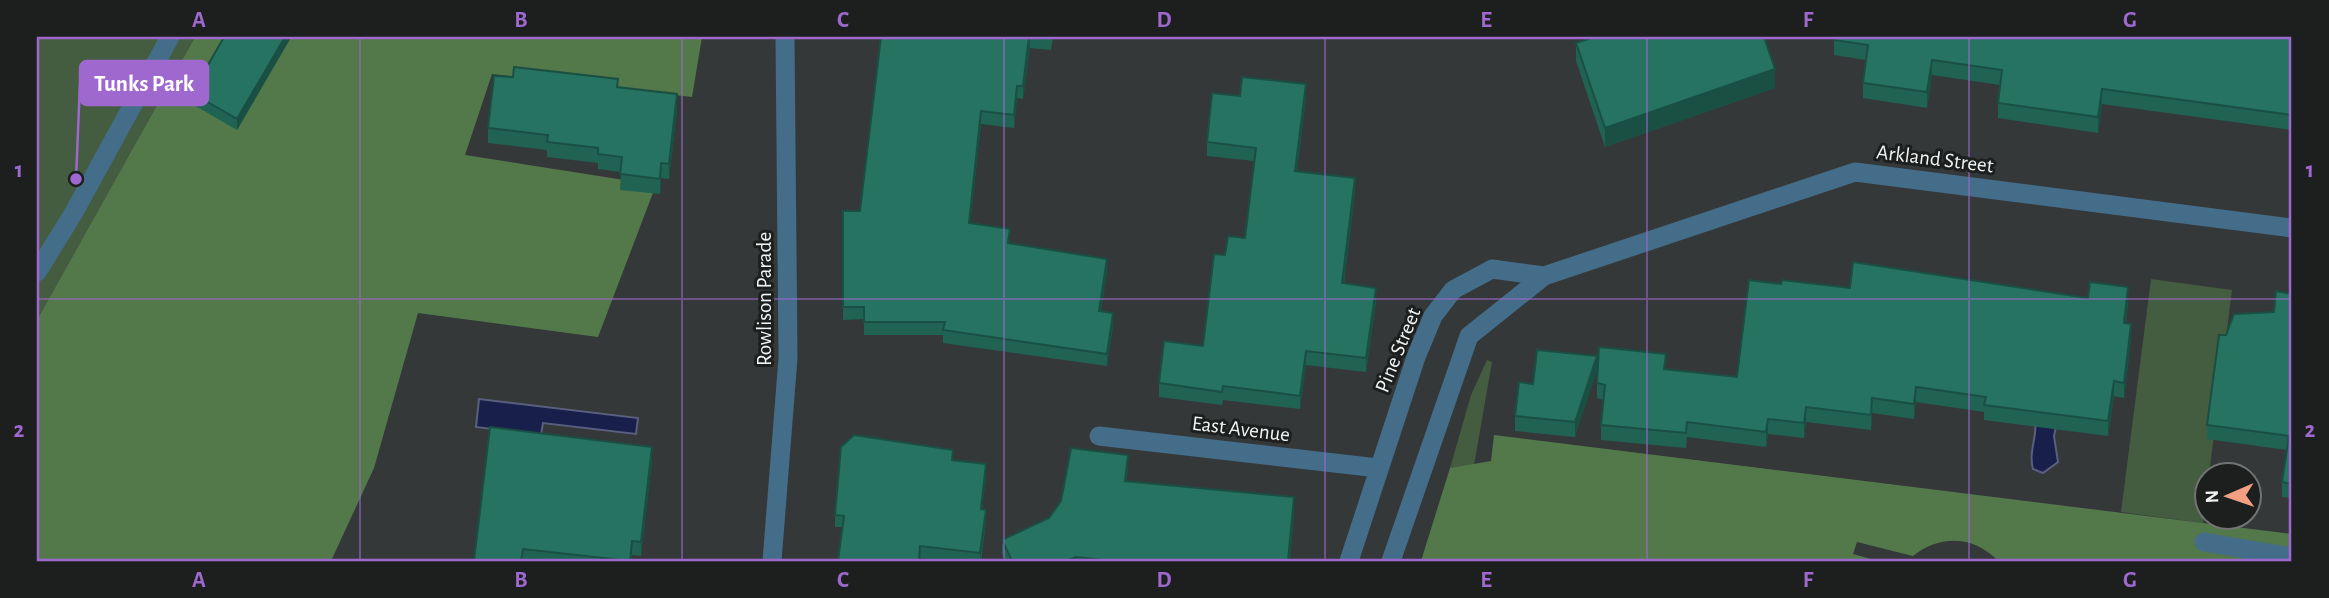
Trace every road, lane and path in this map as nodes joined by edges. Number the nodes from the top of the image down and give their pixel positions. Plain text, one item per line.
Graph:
1 (170, 37) edge
2 (785, 37) edge
3 (2292, 228) edge
4 (37, 272) edge
5 (1544, 276) junction
6 (1099, 436) dead end
7 (1378, 468) junction
8 (2204, 542) dead end
9 (2292, 557) edge
10 (772, 561) edge
11 (1349, 561) edge
12 (1391, 561) edge

1 - 4 street
2 - 10 street, Rowlison Parade
3 - 5 street, Arkland Street
5 - 7 street, Pine Street
5 - 12 street
6 - 7 street, East Avenue
7 - 11 street, Pine Street
8 - 9 street

